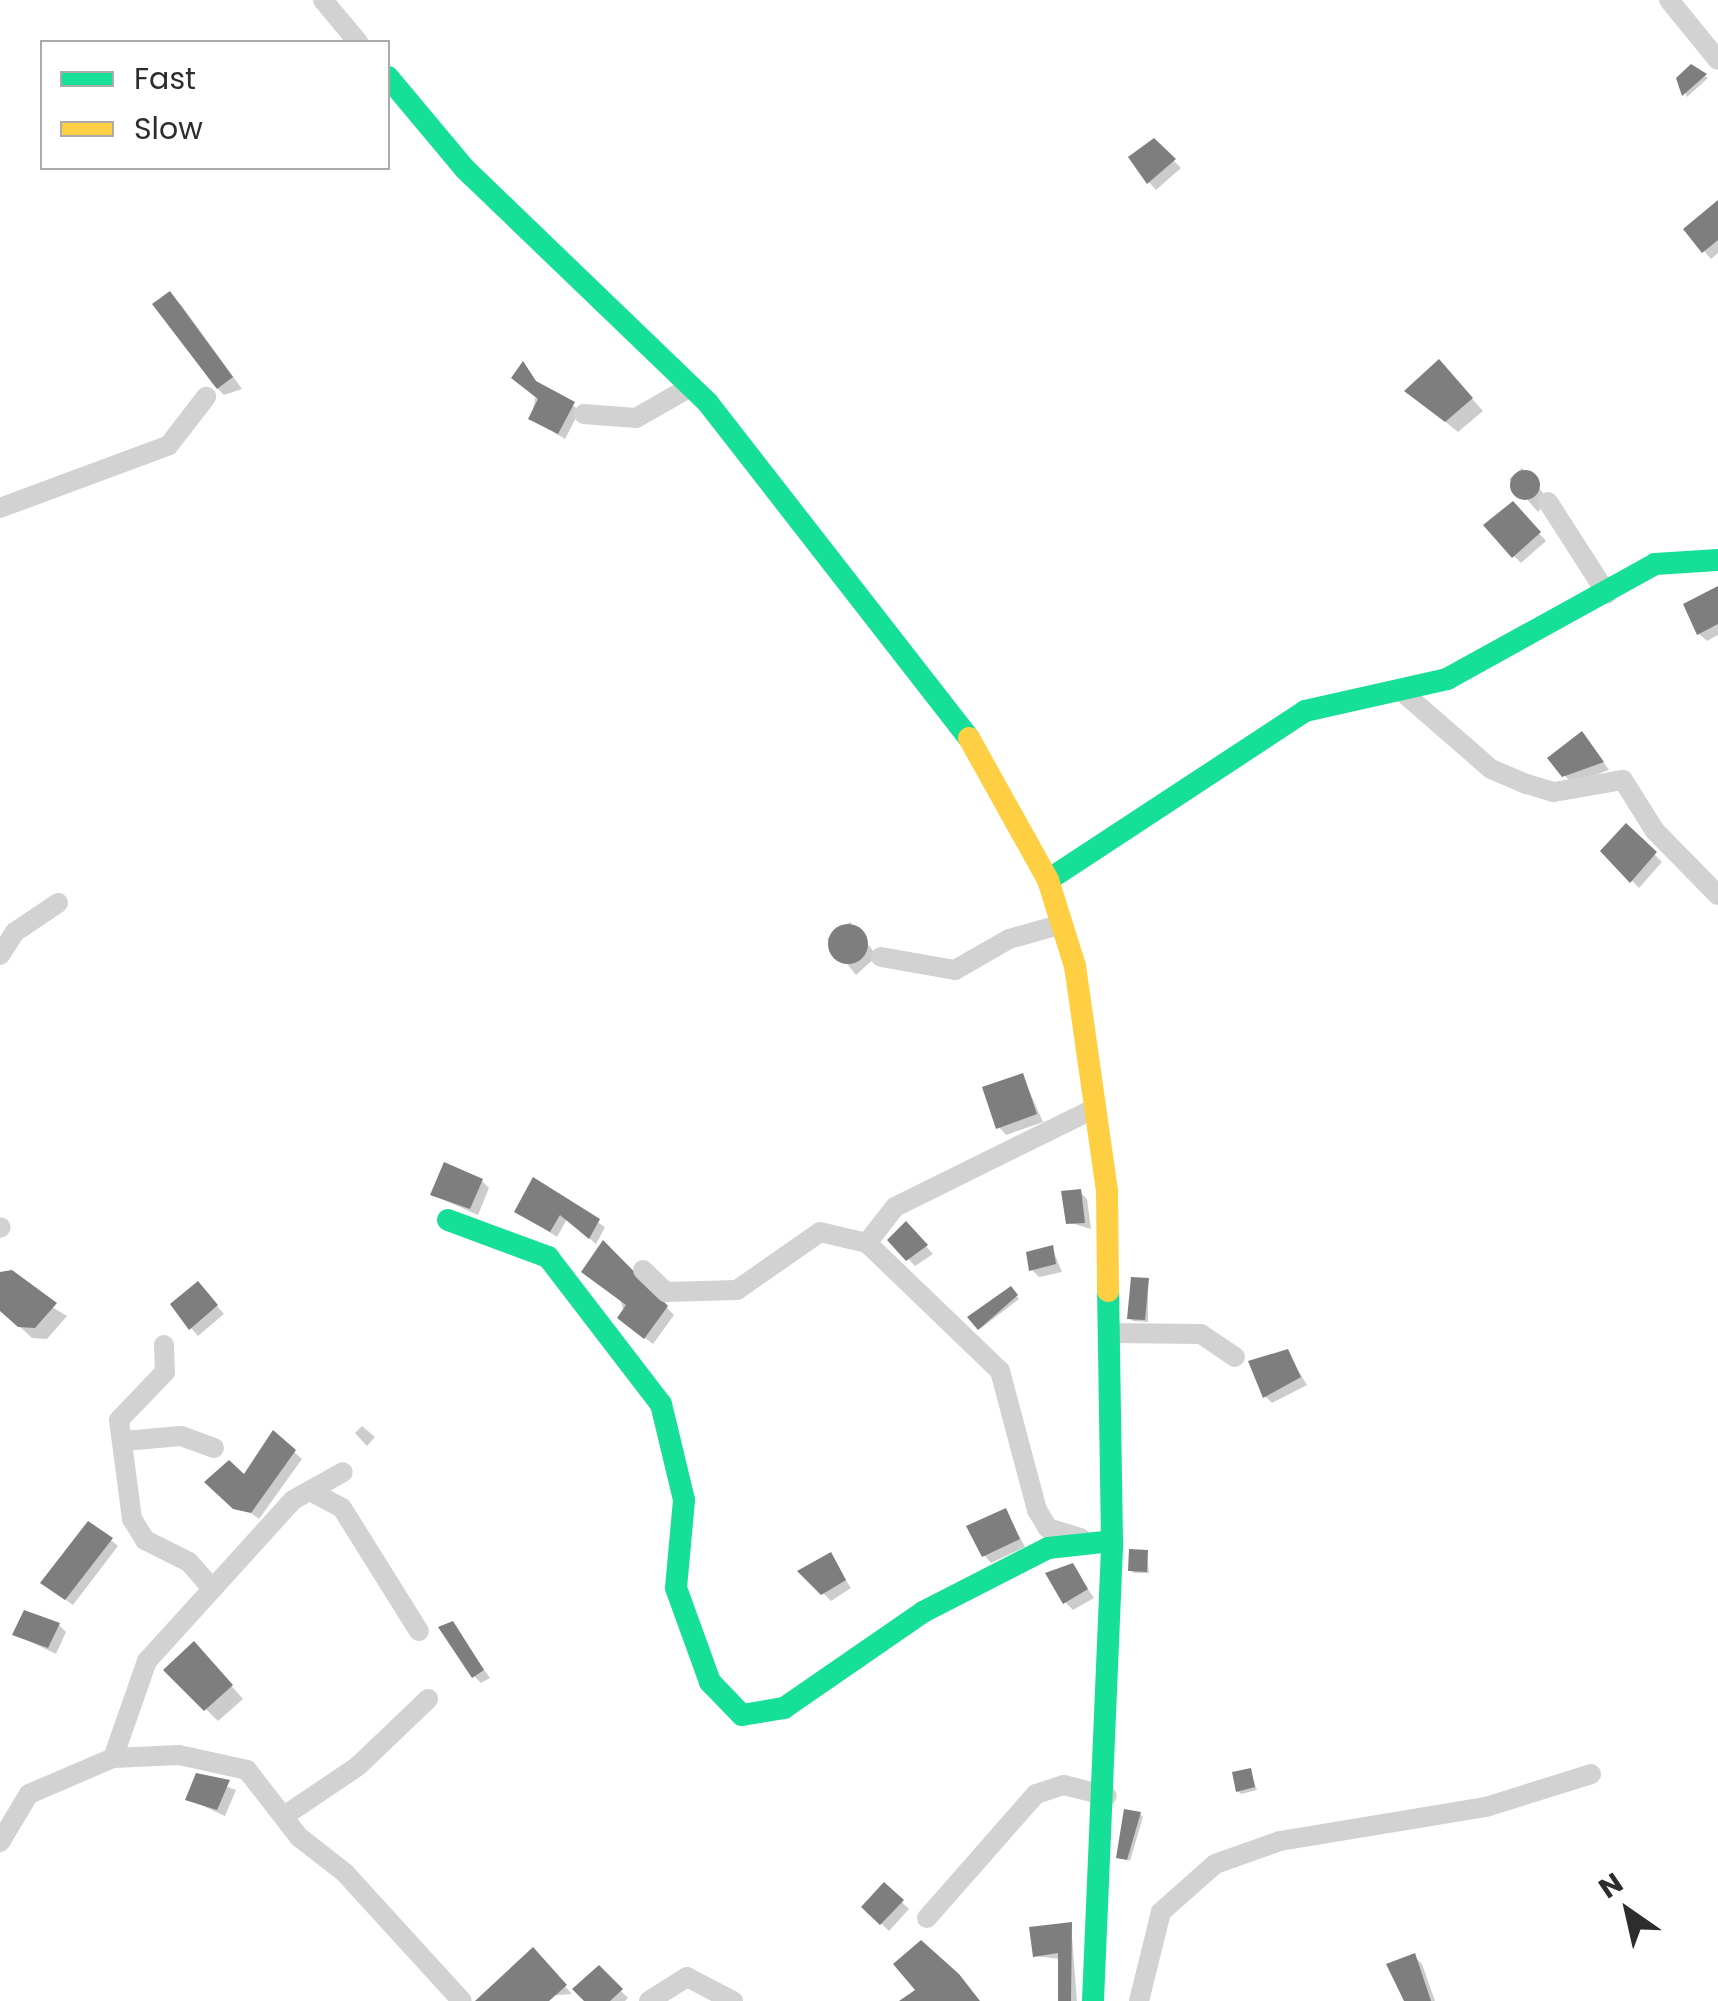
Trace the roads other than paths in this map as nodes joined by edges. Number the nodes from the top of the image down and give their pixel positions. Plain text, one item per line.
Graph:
1 (323, 0) edge
2 (1669, 0) edge
3 (356, 40) edge
4 (1718, 60) edge
5 (390, 79) edge
6 (692, 386) junction
7 (206, 397) dead end
8 (584, 414) dead end
9 (1548, 502) dead end
10 (0, 508) edge
11 (1718, 560) edge
12 (1607, 594) junction
13 (1400, 689) junction
14 (1048, 880) junction
15 (1718, 895) edge
16 (58, 904) dead end
17 (1062, 924) junction
18 (0, 955) edge
19 (881, 957) dead end
20 (1095, 1108) junction
21 (448, 1220) dead end
22 (868, 1244) junction
23 (642, 1270) dead end
24 (1110, 1333) junction
25 (164, 1345) dead end
26 (1235, 1357) dead end
27 (124, 1440) junction
28 (214, 1448) dead end
29 (343, 1472) dead end
30 (310, 1491) junction
31 (1081, 1538) junction
32 (1112, 1541) junction
33 (210, 1586) junction
34 (419, 1630) dead end
35 (428, 1699) dead end
36 (113, 1758) junction
37 (1591, 1774) dead end
38 (1107, 1796) junction
39 (284, 1816) junction
40 (0, 1842) edge
41 (927, 1918) dead end
42 (462, 2001) edge
43 (649, 2001) edge
44 (733, 2001) edge
45 (1094, 2001) edge
46 (1139, 2001) edge

1 - 3 street
2 - 4 street
5 - 6 street
6 - 8 street
6 - 14 street
7 - 10 street
9 - 12 street
11 - 12 street
12 - 13 street
13 - 14 street
13 - 15 street
14 - 17 street
16 - 18 street
17 - 19 street
17 - 20 street
20 - 22 street
20 - 24 street
21 - 31 street
22 - 23 street
22 - 31 street
24 - 26 street
24 - 32 street
25 - 27 street
27 - 28 street
27 - 33 street
29 - 30 street
30 - 33 street
30 - 34 street
31 - 32 street
32 - 38 street
33 - 36 street
35 - 39 street
36 - 39 street
36 - 40 street
37 - 46 street
38 - 41 street
38 - 45 street
39 - 42 street
43 - 44 street

